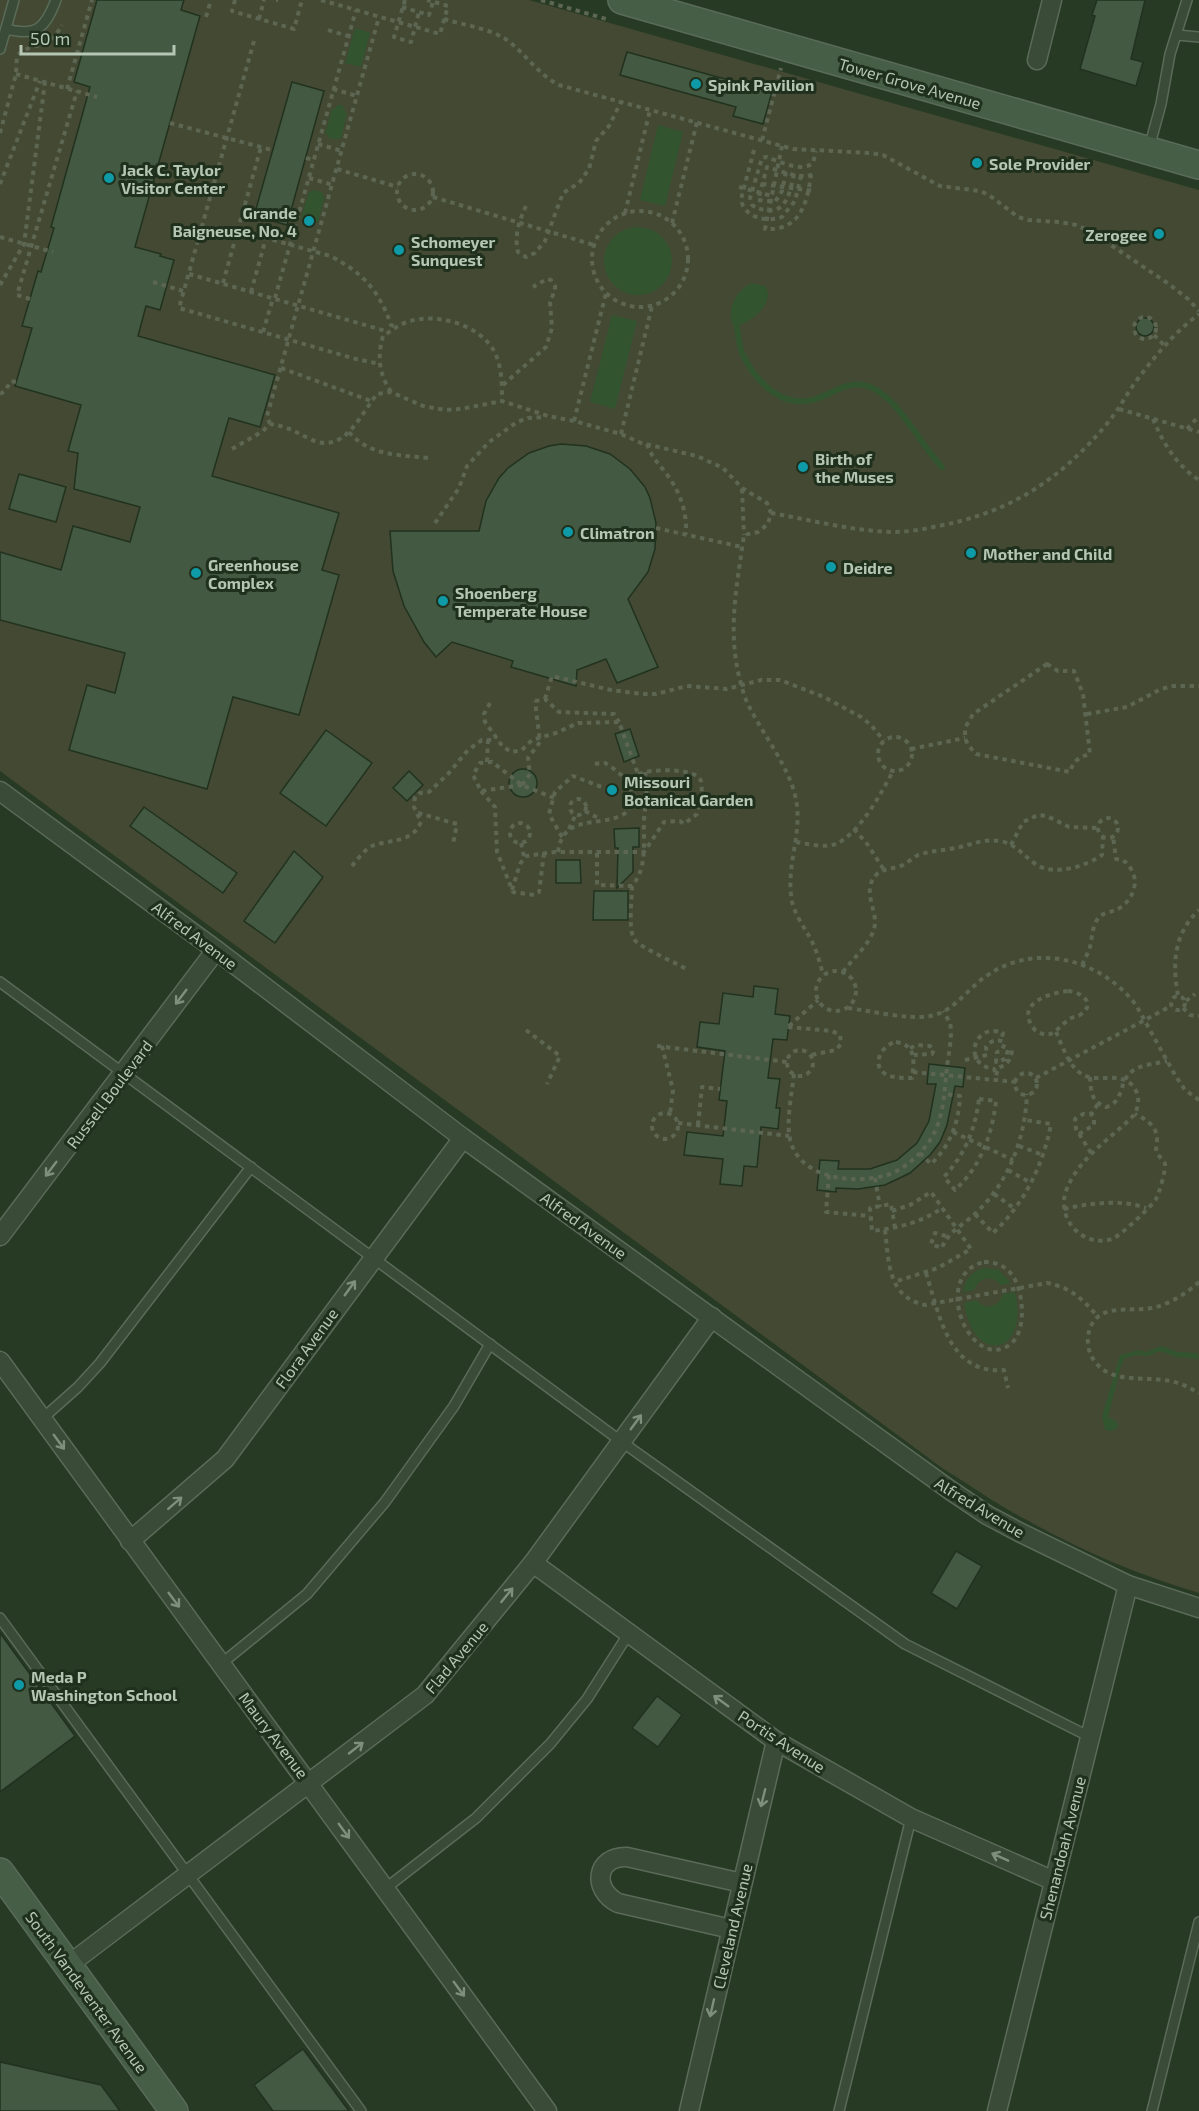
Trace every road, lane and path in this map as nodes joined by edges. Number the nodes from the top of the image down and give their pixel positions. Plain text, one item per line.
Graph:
1 (14, 0) edge
2 (56, 0) edge
3 (92, 0) edge
4 (211, 0) edge
5 (235, 0) edge
6 (264, 0) edge
7 (302, 0) edge
8 (321, 0) edge
9 (405, 0) edge
10 (427, 0) edge
11 (622, 0) edge
12 (1052, 0) edge
13 (1187, 0) edge
14 (433, 2) junction
15 (402, 7) junction
16 (356, 10) junction
17 (419, 12) junction
18 (206, 17) dead end
19 (379, 17) junction
20 (259, 19) junction
21 (444, 19) junction
22 (398, 22) junction
23 (415, 27) junction
24 (6, 29) junction
25 (328, 30) dead end
26 (1178, 35) junction
27 (348, 36) junction
28 (1199, 37) edge
29 (254, 41) dead end
30 (0, 49) edge
31 (1037, 60) dead end
32 (781, 68) dead end
33 (40, 81) junction
34 (45, 82) junction
35 (67, 89) junction
36 (333, 89) junction
37 (77, 91) junction
38 (357, 96) junction
39 (97, 97) dead end
40 (621, 102) junction
41 (650, 110) junction
42 (697, 122) junction
43 (170, 123) dead end
44 (0, 133) edge
45 (226, 138) junction
46 (762, 140) junction
47 (318, 144) junction
48 (782, 146) junction
49 (261, 147) junction
50 (272, 150) dead end
51 (754, 150) dead end
52 (342, 151) junction
53 (816, 151) junction
54 (1148, 151) junction
55 (306, 158) dead end
56 (314, 160) junction
57 (779, 161) junction
58 (1199, 165) edge
59 (337, 169) junction
60 (777, 169) junction
61 (786, 172) junction
62 (794, 174) junction
63 (801, 176) junction
64 (309, 178) junction
65 (0, 184) edge
66 (333, 184) junction
67 (762, 184) junction
68 (774, 186) junction
69 (398, 187) junction
70 (741, 187) junction
71 (782, 187) junction
72 (791, 188) junction
73 (799, 189) junction
74 (752, 190) junction
75 (811, 190) junction
76 (760, 193) junction
77 (772, 196) junction
78 (433, 197) junction
79 (770, 202) junction
80 (526, 206) dead end
81 (769, 211) junction
82 (625, 213) junction
83 (767, 219) junction
84 (519, 223) junction
85 (672, 224) junction
86 (238, 230) junction
87 (549, 232) junction
88 (0, 237) edge
89 (266, 238) junction
90 (24, 244) junction
91 (290, 245) junction
92 (594, 245) junction
93 (32, 246) junction
94 (314, 251) junction
95 (53, 252) dead end
96 (189, 274) junction
97 (153, 282) dead end
98 (223, 283) junction
99 (0, 285) edge
100 (533, 287) dead end
101 (183, 291) junction
102 (251, 292) junction
103 (606, 293) junction
104 (274, 298) junction
105 (30, 299) dead end
106 (299, 305) junction
107 (652, 306) junction
108 (1199, 312) edge
109 (396, 327) junction
110 (390, 332) junction
111 (264, 333) junction
112 (1154, 335) junction
113 (289, 340) junction
114 (1165, 346) junction
115 (380, 364) junction
116 (281, 368) junction
117 (16, 382) dead end
118 (502, 386) junction
119 (391, 392) junction
120 (0, 394) edge
121 (371, 401) junction
122 (502, 401) junction
123 (1119, 409) junction
124 (548, 416) junction
125 (1199, 416) edge
126 (1153, 419) junction
127 (574, 421) junction
128 (270, 424) junction
129 (1187, 429) junction
130 (349, 432) junction
131 (1199, 432) edge
132 (621, 434) junction
133 (647, 444) junction
134 (232, 449) dead end
135 (429, 459) dead end
136 (1199, 480) edge
137 (742, 488) junction
138 (771, 513) junction
139 (435, 523) dead end
140 (656, 528) dead end
141 (686, 534) junction
142 (744, 536) junction
143 (742, 547) junction
144 (742, 685) junction
145 (1199, 686) edge
146 (545, 699) junction
147 (490, 703) dead end
148 (1087, 714) junction
149 (619, 722) junction
150 (496, 737) junction
151 (965, 738) junction
152 (488, 740) junction
153 (884, 741) junction
154 (911, 749) junction
155 (487, 762) junction
156 (592, 764) dead end
157 (893, 771) junction
158 (645, 772) junction
159 (638, 774) junction
160 (626, 781) junction
161 (522, 785) junction
162 (608, 789) dead end
163 (0, 791) edge
164 (481, 791) junction
165 (554, 798) junction
166 (585, 811) junction
167 (418, 813) junction
168 (576, 814) junction
169 (601, 820) junction
170 (1098, 828) junction
171 (855, 829) junction
172 (569, 830) junction
173 (1103, 836) junction
174 (1113, 836) junction
175 (562, 837) junction
176 (796, 842) junction
177 (521, 843) junction
178 (453, 844) dead end
179 (1011, 845) junction
180 (558, 852) junction
181 (644, 852) junction
182 (544, 853) junction
183 (597, 853) junction
184 (524, 857) junction
185 (352, 866) dead end
186 (884, 870) junction
187 (632, 886) junction
188 (512, 890) junction
189 (1199, 910) edge
190 (216, 950) junction
191 (1083, 965) junction
192 (688, 970) dead end
193 (843, 972) junction
194 (824, 975) junction
195 (0, 982) edge
196 (1195, 994) dead end
197 (1178, 995) junction
198 (818, 1000) junction
199 (1186, 1001) junction
200 (1171, 1006) junction
201 (848, 1008) junction
202 (1183, 1008) junction
203 (943, 1011) junction
204 (1199, 1016) edge
205 (1145, 1021) junction
206 (526, 1030) dead end
207 (1056, 1032) junction
208 (1001, 1041) junction
209 (910, 1048) junction
210 (811, 1055) junction
211 (914, 1055) junction
212 (976, 1057) junction
213 (965, 1060) dead end
214 (1070, 1061) junction
215 (1167, 1061) junction
216 (787, 1062) junction
217 (913, 1072) junction
218 (996, 1072) junction
219 (125, 1073) junction
220 (794, 1074) junction
221 (946, 1076) junction
222 (1090, 1077) junction
223 (1036, 1078) junction
224 (995, 1080) junction
225 (1125, 1080) junction
226 (1016, 1082) junction
227 (548, 1084) dead end
228 (720, 1089) dead end
229 (944, 1094) junction
230 (1027, 1094) junction
231 (1199, 1100) edge
232 (1098, 1104) junction
233 (670, 1114) junction
234 (1091, 1114) junction
235 (1135, 1114) junction
236 (1025, 1120) junction
237 (678, 1123) junction
238 (698, 1125) junction
239 (953, 1132) junction
240 (1079, 1134) junction
241 (789, 1136) junction
242 (463, 1138) junction
243 (969, 1140) junction
244 (1019, 1146) junction
245 (986, 1147) junction
246 (920, 1153) junction
247 (1091, 1153) junction
248 (1043, 1155) junction
249 (1013, 1160) junction
250 (251, 1167) junction
251 (1008, 1170) junction
252 (829, 1176) junction
253 (875, 1178) junction
254 (1031, 1183) junction
255 (994, 1194) junction
256 (880, 1207) junction
257 (942, 1208) junction
258 (1147, 1208) junction
259 (1015, 1209) junction
260 (1064, 1209) junction
261 (892, 1211) junction
262 (975, 1214) junction
263 (870, 1216) junction
264 (895, 1228) junction
265 (957, 1229) junction
266 (885, 1230) junction
267 (0, 1236) edge
268 (946, 1236) junction
269 (373, 1257) junction
270 (926, 1273) junction
271 (894, 1282) junction
272 (1199, 1282) edge
273 (1018, 1287) junction
274 (958, 1298) junction
275 (936, 1303) junction
276 (712, 1317) junction
277 (1098, 1317) junction
278 (489, 1344) junction
279 (0, 1361) edge
280 (1008, 1388) dead end
281 (1199, 1394) edge
282 (42, 1419) junction
283 (621, 1442) junction
284 (130, 1541) junction
285 (533, 1563) junction
286 (1128, 1585) junction
287 (1199, 1608) edge
288 (0, 1618) edge
289 (629, 1633) junction
290 (221, 1664) junction
291 (1090, 1737) junction
292 (777, 1741) junction
293 (310, 1784) junction
294 (911, 1818) junction
295 (187, 1874) junction
296 (1054, 1881) junction
297 (3, 1882) edge
298 (741, 1883) junction
299 (386, 1888) junction
300 (1199, 1922) edge
301 (731, 1929) junction
302 (68, 1966) junction
303 (174, 2111) edge
304 (361, 2111) edge
305 (547, 2111) edge
306 (689, 2111) edge
307 (839, 2111) edge
308 (997, 2111) edge
309 (1152, 2111) edge

1 - 24 lane
2 - 24 lane
3 - 35 path
4 - 18 path
5 - 20 path
6 - 20 path
7 - 20 path
8 - 16 path
9 - 15 path
10 - 14 path
11 - 54 street, Tower Grove Avenue
12 - 31 street
13 - 26 lane
14 - 17 path
14 - 21 path
15 - 17 path
15 - 22 path
16 - 19 path
16 - 27 path
17 - 23 path
19 - 22 path
19 - 38 path
21 - 23 path
21 - 40 path
22 - 23 path
22 - 23 path
24 - 30 lane
25 - 27 path
26 - 28 lane
26 - 54 lane
27 - 36 path
29 - 45 path
32 - 46 path
33 - 34 path
33 - 44 path
33 - 65 path
34 - 35 path
34 - 90 path
35 - 37 path
36 - 38 path
36 - 47 path
37 - 39 path
37 - 93 path
38 - 52 path
40 - 41 path
40 - 87 path
41 - 42 path
41 - 82 path
42 - 46 path
42 - 85 path
43 - 45 path
45 - 49 path
45 - 96 path
46 - 48 path
47 - 52 path
47 - 56 path
48 - 53 path
48 - 57 path
49 - 50 path
49 - 86 path
51 - 70 path
52 - 59 path
53 - 57 path
53 - 108 path
54 - 58 street, Tower Grove Avenue
55 - 56 path
56 - 64 path
57 - 60 path
57 - 74 path
59 - 66 path
59 - 69 path
60 - 61 path
60 - 67 path
60 - 68 path
61 - 62 path
61 - 71 path
62 - 63 path
62 - 72 path
63 - 73 path
63 - 75 path
64 - 66 path
64 - 91 path
66 - 94 path
67 - 68 path
67 - 76 path
68 - 71 path
68 - 77 path
69 - 78 path
69 - 78 path
70 - 74 path
70 - 83 path
71 - 72 path
71 - 79 path
72 - 73 path
72 - 81 path
73 - 75 path
73 - 83 path
74 - 76 path
74 - 81 path
75 - 83 path
76 - 77 path
76 - 79 path
77 - 79 path
78 - 84 path
79 - 81 path
80 - 84 path
81 - 83 path
82 - 85 path
82 - 92 path
84 - 87 path
84 - 87 path
85 - 107 path
86 - 89 path
86 - 98 path
87 - 92 path
88 - 90 path
89 - 91 path
89 - 102 path
90 - 93 path
90 - 99 path
91 - 94 path
91 - 104 path
92 - 103 path
93 - 95 path
93 - 105 path
94 - 106 path
94 - 109 path
96 - 98 path
96 - 101 path
97 - 101 path
98 - 102 path
100 - 118 path
101 - 111 path
102 - 104 path
103 - 107 path
103 - 127 path
104 - 106 path
104 - 111 path
106 - 110 path
106 - 113 path
107 - 132 path
108 - 114 path
109 - 110 path
109 - 118 path
110 - 115 path
111 - 113 path
112 - 112 path
112 - 114 path
113 - 115 path
113 - 116 path
114 - 123 path
115 - 119 path
116 - 121 path
116 - 128 path
117 - 120 path
118 - 122 path
119 - 121 path
119 - 122 path
121 - 130 path
122 - 124 path
123 - 126 path
123 - 138 path
124 - 127 path
124 - 139 path
125 - 129 path
126 - 129 path
126 - 136 path
127 - 132 path
128 - 130 path
128 - 134 path
129 - 131 path
130 - 135 path
132 - 133 path
133 - 137 path
133 - 141 path
137 - 138 path
137 - 142 path
138 - 142 path
140 - 141 path
141 - 143 path
142 - 143 path
143 - 144 path
144 - 146 path
144 - 153 path
144 - 176 path
145 - 148 path
146 - 149 path
146 - 161 path, bridge
147 - 150 path
148 - 151 path
148 - 151 path
149 - 150 path
149 - 159 path
150 - 152 path
151 - 154 path
152 - 155 path
152 - 167 path
153 - 154 path
153 - 157 path
154 - 157 path
155 - 161 path
155 - 164 path
156 - 160 path
157 - 171 path
158 - 159 path
158 - 181 path
158 - 181 path
159 - 160 path
160 - 169 path
161 - 164 path
161 - 165 path
162 - 165 path
163 - 190 street, Alfred Avenue
164 - 188 path
165 - 175 path
166 - 168 path
166 - 168 path
166 - 169 path
167 - 178 path
167 - 185 path
168 - 172 path
169 - 172 path
170 - 173 path
170 - 174 path
170 - 179 path
171 - 176 path
171 - 186 path
172 - 175 path
173 - 174 path
173 - 179 path
174 - 191 path
175 - 180 path
176 - 194 path
177 - 177 path
177 - 184 path
179 - 186 path
180 - 182 path
180 - 183 path
181 - 183 path
181 - 187 path
182 - 184 path
182 - 188 path
183 - 187 path
184 - 188 path
186 - 193 path
187 - 192 path
189 - 197 path
190 -> 219 street, Russell Boulevard
190 - 242 street, Alfred Avenue
191 - 203 path
191 - 205 path
193 - 194 path
193 - 201 path
194 - 198 path
195 - 219 lane
196 - 199 path
197 - 199 path
197 - 200 path
198 - 201 path
198 - 210 path
199 - 202 path
200 - 202 path
200 - 205 path
201 - 203 path
202 - 204 path
203 - 221 path
205 - 214 path
205 - 215 path
206 - 227 path
207 - 207 path
207 - 214 path
208 - 212 path
208 - 212 path
208 - 218 path
209 - 211 path
209 - 211 path
209 - 217 path
210 - 216 path
210 - 220 path
211 - 217 path
212 - 213 path
212 - 218 path
214 - 222 path
214 - 223 path
215 - 225 path
215 - 231 path
216 - 220 path
216 - 233 path
217 - 221 path
218 - 224 path
219 - 250 lane
219 -> 267 street, Russell Boulevard
220 - 241 path
221 - 224 path
221 - 229 path
222 - 225 path
222 - 232 path
223 - 226 path
223 - 230 path
224 - 226 path
225 - 232 path
225 - 235 path
226 - 230 path
228 - 238 path
229 - 239 path
229 - 246 path
230 - 236 path
232 - 234 path
233 - 237 path
233 - 237 path
234 - 240 path
234 - 240 path
235 - 247 path
235 - 258 path
236 - 244 path
236 - 248 path
237 - 238 path
238 - 241 path
239 - 243 path
239 - 246 path
240 - 247 path
241 - 252 path
242 - 269 street, Flora Avenue
242 - 276 street, Alfred Avenue
243 - 245 path
243 - 245 path
243 - 245 path
244 - 248 path
244 - 249 path
245 - 249 path
246 - 253 path
247 - 260 path
248 - 254 path
249 - 251 path
250 - 269 lane
250 - 282 lane
251 - 254 path
251 - 255 path
252 - 253 path
252 - 263 path
253 - 256 path
254 - 259 path
255 - 259 path
255 - 262 path
256 - 261 path
256 - 263 path
257 - 261 path
257 - 264 path
257 - 265 path
258 - 260 path
258 - 260 path
259 - 262 path
261 - 264 path
262 - 265 path
263 - 266 path
264 - 266 path
265 - 268 path
265 - 270 path
266 - 271 path
268 - 268 path
269 - 278 lane
284 -> 269 street, Flora Avenue
270 - 271 path
270 - 275 path
271 - 275 path
272 - 277 path
273 - 274 path
273 - 274 path
273 - 274 path
273 - 277 path
274 - 275 path
275 - 280 path
283 -> 276 street, Flad Avenue
276 - 286 street, Alfred Avenue
277 - 281 path
278 - 283 lane
278 - 290 lane
279 - 282 street, Maury Avenue
282 -> 284 street, Maury Avenue
283 - 285 street, Flad Avenue
283 - 291 lane
284 -> 290 street, Maury Avenue
285 - 289 street, Portis Avenue
293 -> 285 street, Flad Avenue
286 - 287 street, Alfred Avenue
286 - 291 street, Shenandoah Avenue
288 - 295 lane
292 -> 289 street, Portis Avenue
289 - 299 lane
290 - 293 street, Maury Avenue
291 - 296 street, Shenandoah Avenue
292 - 294 street, Portis Avenue
292 -> 298 street, Cleveland Avenue
293 - 295 street, Flad Avenue
293 -> 299 street, Maury Avenue
296 -> 294 street, Portis Avenue
294 - 307 lane
295 - 302 street, Flad Avenue
295 - 304 lane
296 - 308 street, Shenandoah Avenue
297 - 302 street, South Vandeventer Avenue
298 - 301 street, Cleveland Avenue
298 - 301 street
299 -> 305 street, Maury Avenue
300 - 309 lane
301 -> 306 street, Cleveland Avenue
302 - 303 street, South Vandeventer Avenue

